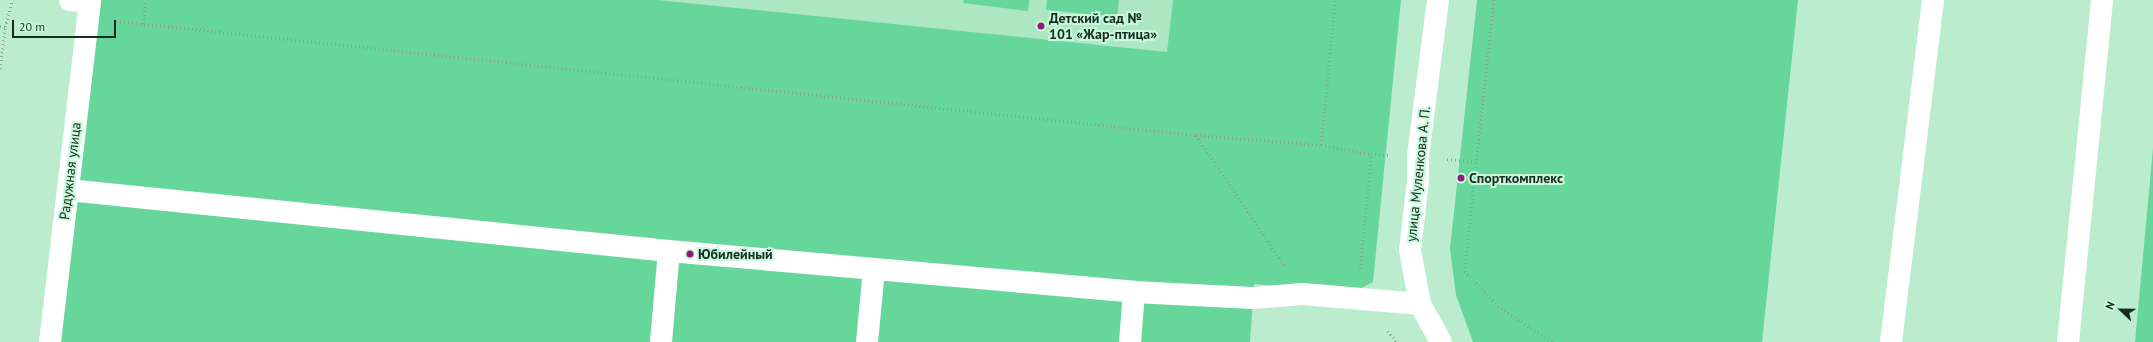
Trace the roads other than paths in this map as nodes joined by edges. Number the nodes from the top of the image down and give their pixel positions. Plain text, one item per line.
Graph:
1 (1438, 0) edge
2 (1933, 0) edge
3 (2102, 0) edge
4 (83, 1) edge
5 (68, 190) junction
6 (669, 251) junction
7 (874, 269) junction
8 (1134, 292) junction
9 (1420, 304) junction
10 (50, 342) edge
11 (661, 342) edge
12 (866, 342) edge
13 (1130, 342) edge
14 (1441, 342) edge
15 (1892, 342) edge
16 (2068, 342) edge

1 - 9 street, улица Муленкова А. П.
2 - 15 street
3 - 16 street
4 - 5 street, Радужная улица
5 - 6 street
5 - 10 street, Радужная улица
6 - 7 street
6 - 11 street
7 - 8 street
7 - 12 street
8 - 9 street
8 - 13 street
9 - 14 street, улица Муленкова А. П.

